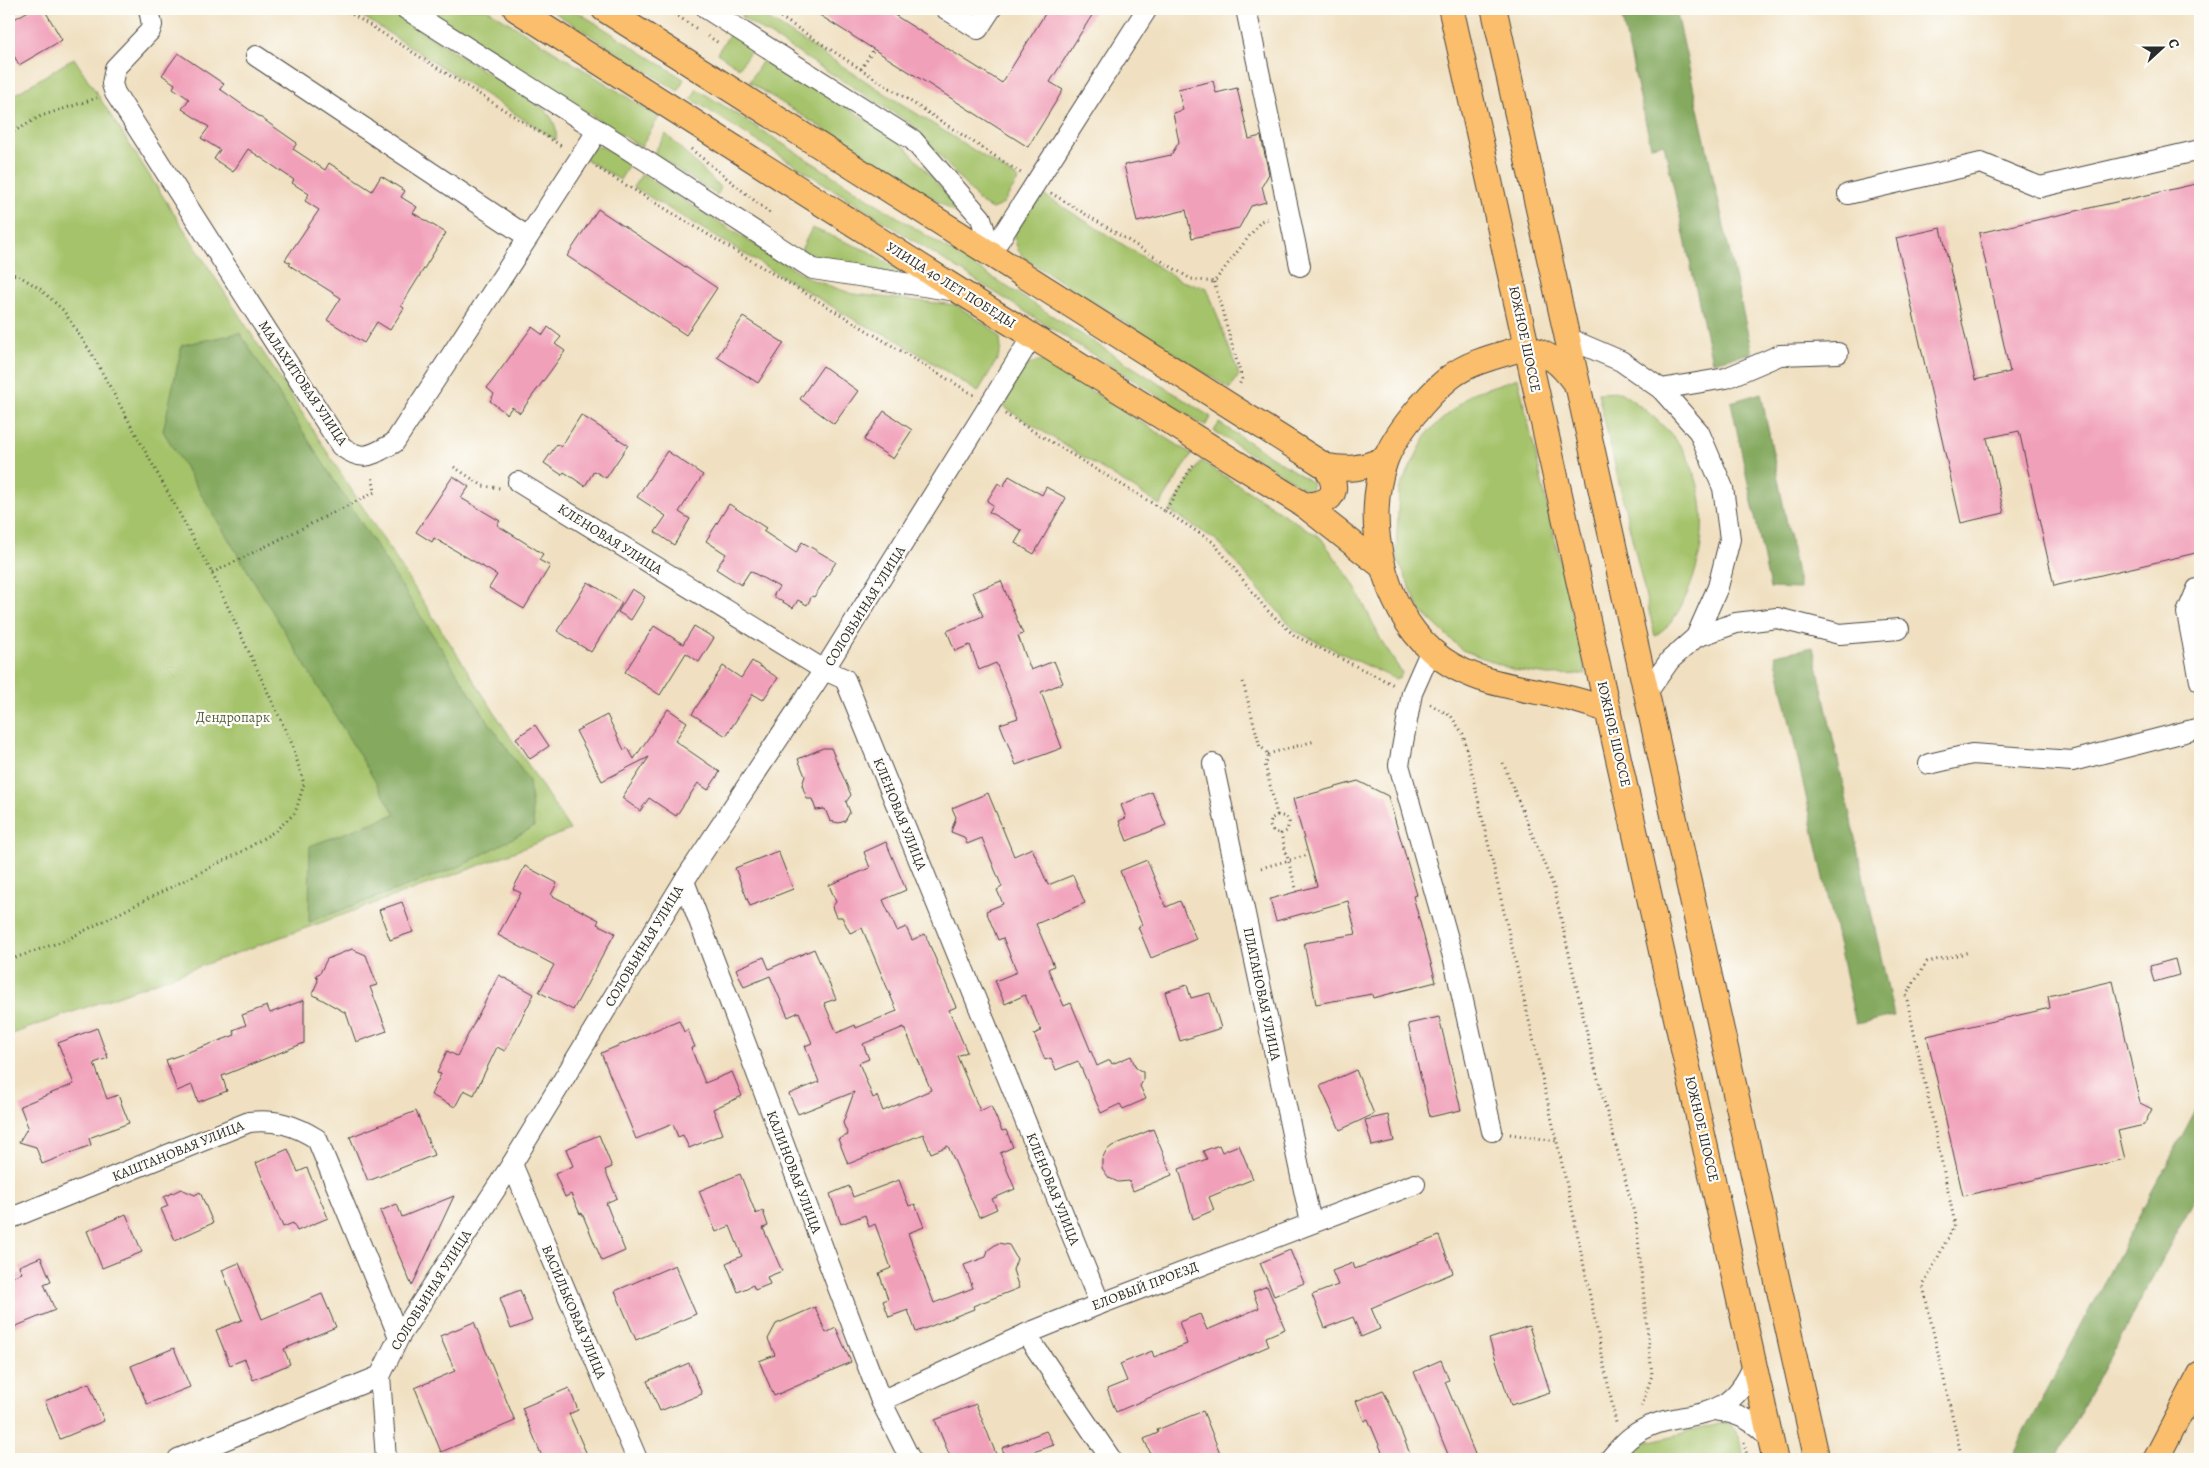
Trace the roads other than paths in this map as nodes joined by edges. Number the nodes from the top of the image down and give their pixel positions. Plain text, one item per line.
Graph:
1 (149, 9) edge
2 (406, 9) edge
3 (516, 9) edge
4 (604, 9) edge
5 (707, 9) edge
6 (946, 9) edge
7 (991, 9) edge
8 (1147, 9) edge
9 (1246, 9) edge
10 (1452, 9) edge
11 (1494, 9) edge
12 (256, 56) dead end
13 (598, 130) junction
14 (2200, 150) edge
15 (1848, 194) dead end
16 (528, 237) junction
17 (991, 254) junction
18 (1300, 266) dead end
19 (961, 292) junction
20 (1033, 336) junction
21 (1565, 337) junction
22 (1526, 347) junction
23 (1838, 353) dead end
24 (1577, 385) junction
25 (1661, 389) junction
26 (1385, 460) junction
27 (1326, 466) junction
28 (518, 482) road end
29 (1304, 506) junction
30 (1383, 567) junction
31 (2200, 588) edge
32 (1899, 629) dead end
33 (1696, 637) junction
34 (1430, 650) junction
35 (824, 670) junction
36 (2200, 681) edge
37 (1646, 694) junction
38 (1608, 710) junction
39 (2200, 728) edge
40 (1213, 764) dead end
41 (1929, 764) dead end
42 (684, 881) junction
43 (1492, 1131) road end
44 (512, 1164) junction
45 (1415, 1184) dead end
46 (9, 1219) edge
47 (1311, 1223) junction
48 (1100, 1304) junction
49 (1026, 1334) junction
50 (399, 1337) junction
51 (1754, 1364) junction
52 (2200, 1375) edge
53 (380, 1376) junction
54 (881, 1401) junction
55 (1715, 1410) junction
56 (1621, 1447) edge
57 (1773, 1450) edge
58 (178, 1459) edge
59 (386, 1459) edge
60 (637, 1459) edge
61 (910, 1459) edge
62 (1111, 1459) edge
63 (1817, 1459) edge
64 (2156, 1459) edge

1 - 16 street, МАЛАХИТОВАЯ УЛИЦА
2 - 13 street
3 - 19 main road, УЛИЦА 40 ЛЕТ ПОБЕДЫ
4 - 17 main road
5 - 17 street
6 - 7 street
8 - 17 street
9 - 18 street
10 - 22 main road, ЮЖНОЕ ШОССЕ
11 - 21 main road
12 - 16 street
13 - 16 street
13 - 19 street
14 - 15 street
17 - 27 main road
19 - 20 main road, УЛИЦА 40 ЛЕТ ПОБЕДЫ
20 - 29 main road, УЛИЦА 40 ЛЕТ ПОБЕДЫ
20 - 35 street, СОЛОВЬИНАЯ УЛИЦА
21 - 24 main road
21 - 25 street
22 - 24 main road
22 - 26 main road
22 - 38 main road, ЮЖНОЕ ШОССЕ
23 - 25 street
24 - 37 main road
25 - 33 street
26 - 27 main road
26 - 30 main road
27 - 29 main road
28 - 35 street, КЛЕНОВАЯ УЛИЦА
29 - 30 main road, УЛИЦА 40 ЛЕТ ПОБЕДЫ
30 - 34 main road
31 - 36 street
32 - 33 street
33 - 37 street
34 - 38 main road
34 - 43 street
35 - 42 street, СОЛОВЬИНАЯ УЛИЦА
35 - 48 street, КЛЕНОВАЯ УЛИЦА
37 - 63 main road
38 - 51 main road, ЮЖНОЕ ШОССЕ
39 - 41 street
40 - 47 street, ПЛАТАНОВАЯ УЛИЦА
42 - 44 street, СОЛОВЬИНАЯ УЛИЦА
42 - 54 street, КАЛИНОВАЯ УЛИЦА
44 - 50 street, СОЛОВЬИНАЯ УЛИЦА
44 - 60 street, ВАСИЛЬКОВАЯ УЛИЦА
45 - 47 street, ЕЛОВЫЙ ПРОЕЗД
46 - 50 street, КАШТАНОВАЯ УЛИЦА
47 - 48 street, ЕЛОВЫЙ ПРОЕЗД
48 - 49 street, ЕЛОВЫЙ ПРОЕЗД
49 - 54 street, ЕЛОВЫЙ ПРОЕЗД
49 - 62 street
50 - 53 street, СОЛОВЬИНАЯ УЛИЦА
51 - 55 street
51 - 57 main road, ЮЖНОЕ ШОССЕ
52 - 64 main road
53 - 58 street
53 - 59 street
54 - 61 street, КАЛИНОВАЯ УЛИЦА
55 - 56 street
55 - 57 street

